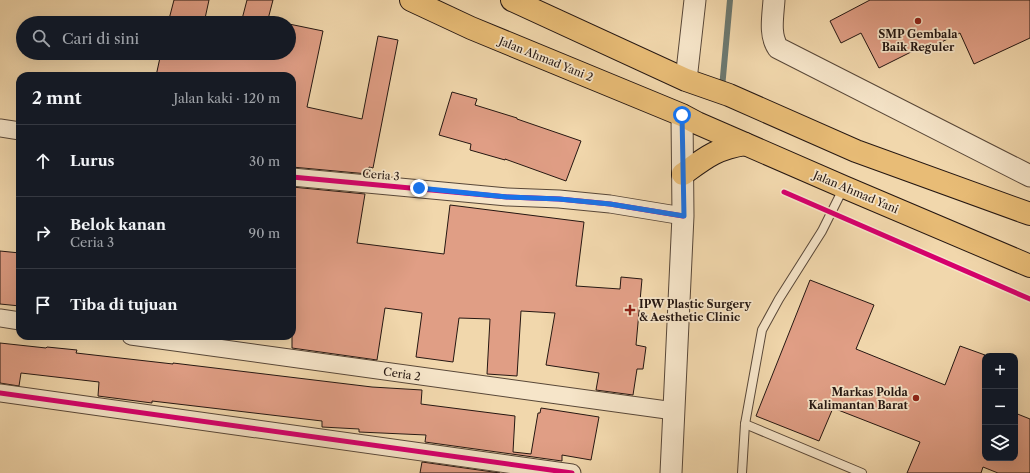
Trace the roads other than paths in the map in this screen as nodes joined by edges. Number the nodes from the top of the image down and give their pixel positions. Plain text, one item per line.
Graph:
1 (411, 0) edge
2 (512, 0) edge
3 (695, 0) edge
4 (774, 0) edge
5 (686, 80) junction
6 (689, 119) junction
7 (0, 128) edge
8 (16, 130) edge
9 (737, 141) junction
10 (683, 174) junction
11 (1030, 176) edge
12 (296, 177) edge
13 (844, 187) junction
14 (1030, 214) edge
15 (684, 216) junction
16 (1030, 266) edge
17 (0, 318) edge
18 (16, 320) edge
19 (160, 340) edge
20 (0, 393) edge
21 (674, 411) junction
22 (745, 424) junction
23 (572, 473) edge
24 (671, 473) edge
25 (742, 473) edge
26 (862, 473) edge

1 - 6 highway, Jalan Ahmad Yani 2
2 - 5 highway
3 - 5 street
4 - 11 street
5 - 14 highway
6 - 9 highway, Jalan Ahmad Yani
6 - 10 street
7 - 8 street
9 - 10 highway
9 - 13 highway, Jalan Ahmad Yani
10 - 15 street
12 - 15 street, Ceria 3
13 - 16 highway, Jalan Ahmad Yani
13 - 22 lane
15 - 21 street
17 - 18 street
19 - 21 street, Ceria 2
20 - 23 street
21 - 24 street
22 - 25 lane
22 - 26 lane

